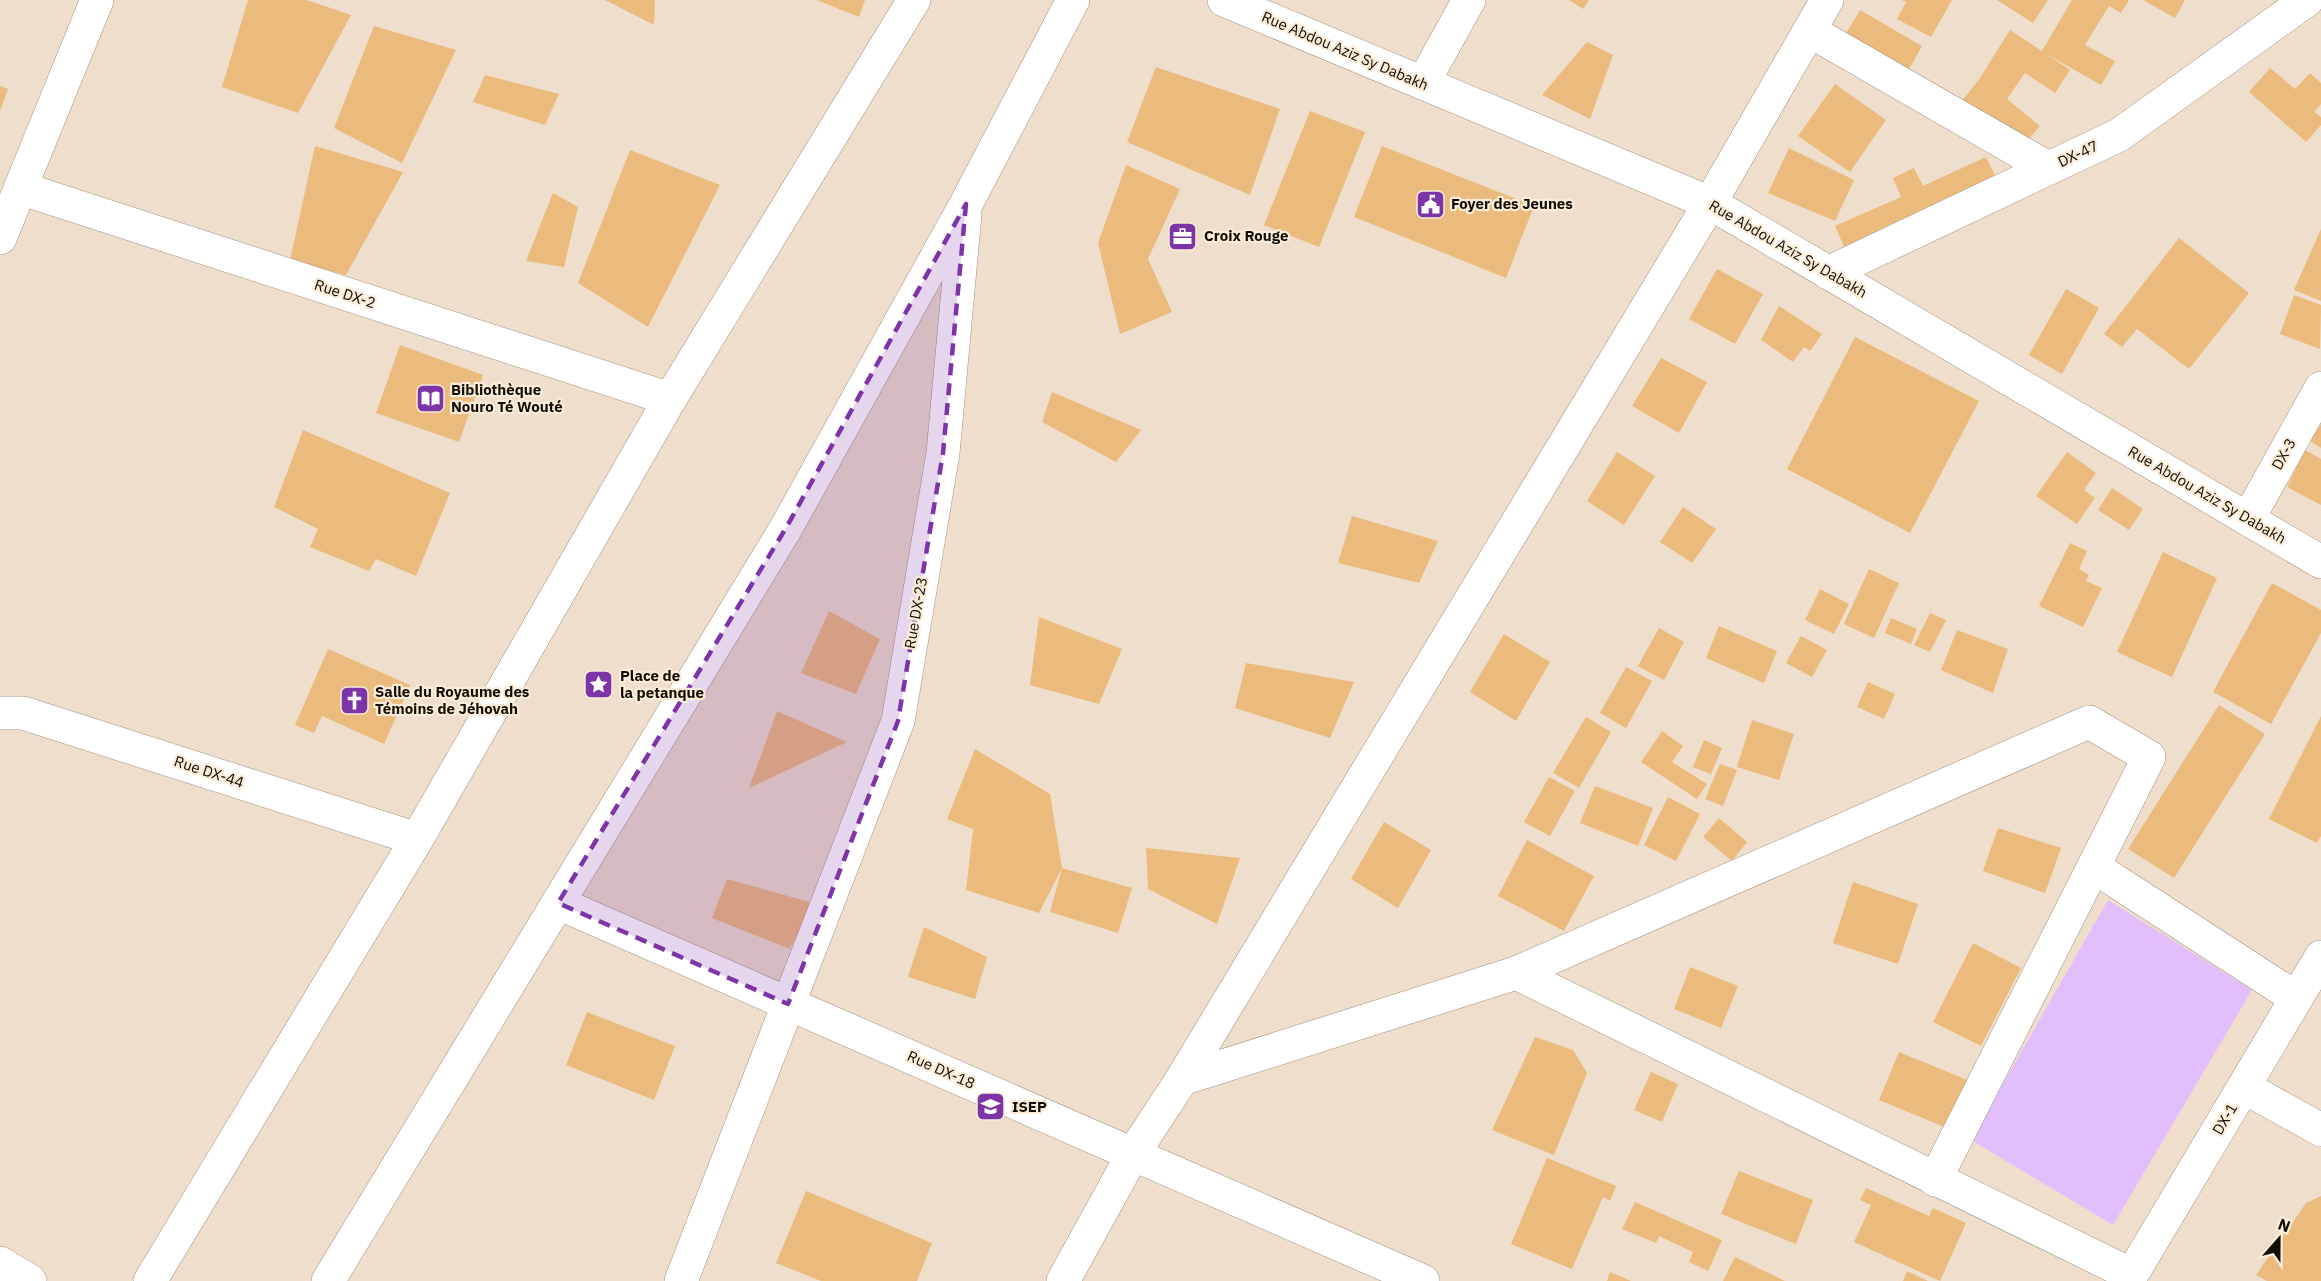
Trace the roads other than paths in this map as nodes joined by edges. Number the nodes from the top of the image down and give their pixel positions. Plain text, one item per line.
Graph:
1 (97, 0) edge
2 (914, 0) edge
3 (1073, 0) edge
4 (1224, 0) edge
5 (1469, 0) edge
6 (1827, 0) edge
7 (2307, 0) edge
8 (1809, 31) junction
9 (1423, 83) junction
10 (2048, 168) junction
11 (20, 188) junction
12 (1710, 203) junction
13 (966, 204) junction
14 (0, 238) edge
15 (1828, 273) junction
16 (2321, 388) edge
17 (670, 399) junction
18 (2248, 519) junction
19 (2321, 562) edge
20 (0, 713) edge
21 (417, 839) junction
22 (2094, 867) junction
23 (558, 903) junction
24 (2321, 957) edge
25 (1516, 974) junction
26 (2296, 999) junction
27 (788, 1004) junction
28 (1182, 1079) junction
29 (2244, 1087) junction
30 (2321, 1130) edge
31 (1132, 1154) junction
32 (1935, 1180) junction
33 (0, 1263) edge
34 (2130, 1278) edge
35 (30, 1281) edge
36 (150, 1281) edge
37 (328, 1281) edge
38 (681, 1281) edge
39 (1063, 1281) edge
40 (1423, 1281) edge

1 - 11 street
2 - 17 street
3 - 13 street
4 - 9 street, Rue Abdou Aziz Sy Dabakh
5 - 9 street
6 - 8 street
7 - 10 street, DX-47
8 - 10 street
8 - 12 street
9 - 12 street, Rue Abdou Aziz Sy Dabakh
10 - 15 street, DX-47
11 - 14 street
11 - 17 street, Rue DX-2
12 - 15 street, Rue Abdou Aziz Sy Dabakh
12 - 28 street
13 - 23 street
13 - 27 street, Rue DX-23
15 - 18 street, Rue Abdou Aziz Sy Dabakh
16 - 18 street, DX-3
17 - 21 street
18 - 19 street, Rue Abdou Aziz Sy Dabakh
20 - 21 street, Rue DX-44
21 - 36 street
22 - 25 street
22 - 26 street
22 - 32 street
23 - 27 street, Rue DX-18
23 - 37 street
24 - 26 street, DX-1
25 - 28 street
25 - 32 street
26 - 29 street, DX-1
27 - 31 street, Rue DX-18
27 - 38 street, Rue DX-23
28 - 31 street
29 - 30 street
29 - 34 street, DX-1
31 - 39 street
31 - 40 street, Rue DX-18
32 - 34 street
33 - 35 street

